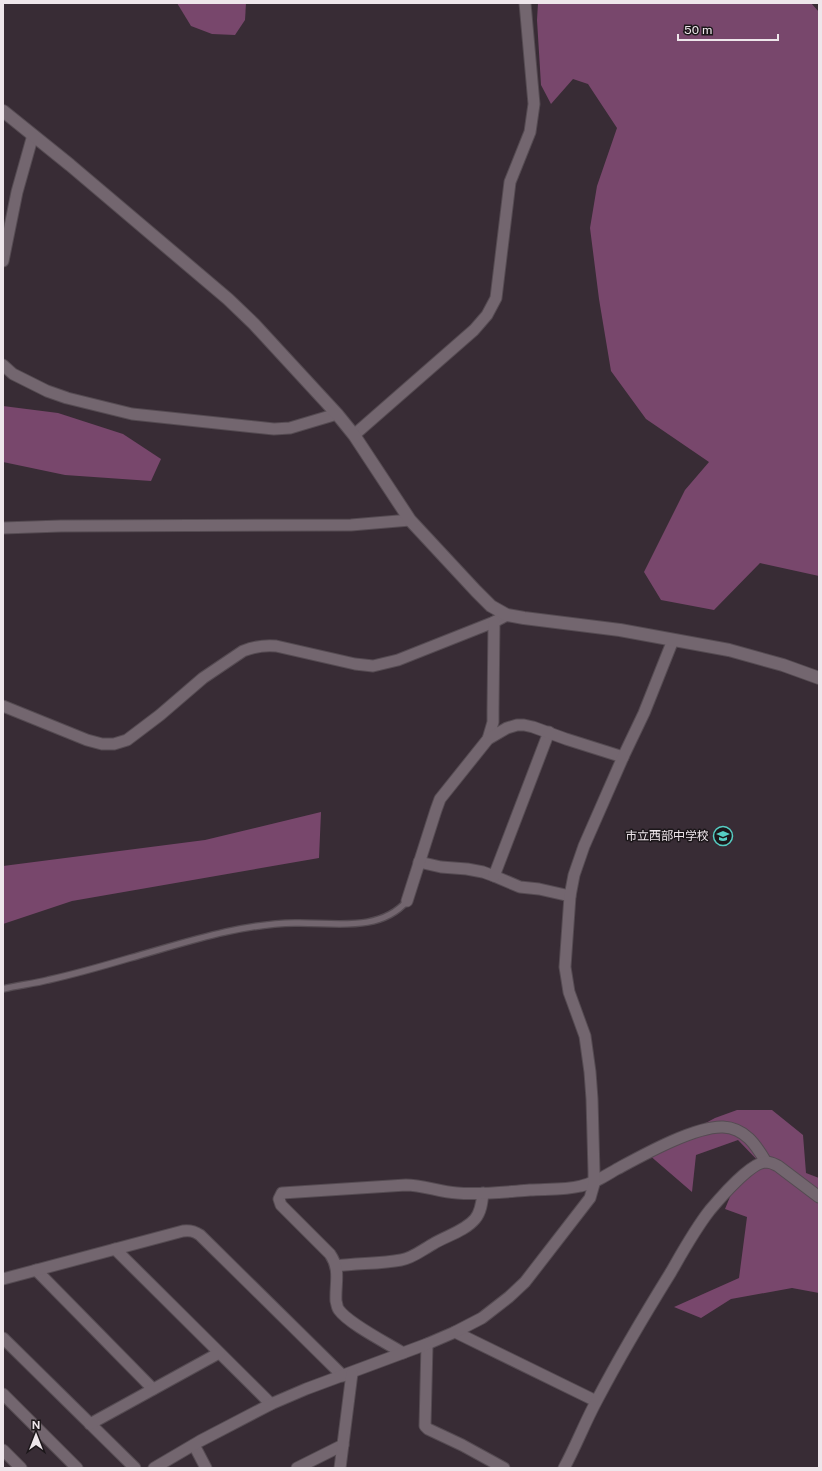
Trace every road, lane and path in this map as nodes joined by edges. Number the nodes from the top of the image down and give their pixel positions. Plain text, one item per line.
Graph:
1 (525, 3) edge
2 (3, 111) edge
3 (33, 135) junction
4 (3, 261) edge
5 (3, 365) edge
6 (337, 414) junction
7 (354, 435) junction
8 (410, 520) junction
9 (3, 528) edge
10 (507, 615) junction
11 (494, 622) junction
12 (673, 640) junction
13 (819, 678) edge
14 (3, 706) edge
15 (549, 732) junction
16 (488, 739) junction
17 (623, 757) junction
18 (420, 862) junction
19 (494, 876) junction
20 (570, 896) junction
21 (407, 902) joint
22 (3, 989) edge
23 (766, 1162) junction
24 (594, 1182) junction
25 (483, 1193) junction
26 (819, 1197) edge
27 (116, 1249) junction
28 (336, 1266) junction
29 (36, 1270) junction
30 (3, 1279) edge
31 (455, 1332) junction
32 (3, 1338) edge
33 (428, 1344) junction
34 (219, 1353) junction
35 (403, 1353) junction
36 (347, 1374) junction
37 (153, 1389) junction
38 (3, 1394) edge
39 (596, 1401) junction
40 (271, 1404) junction
41 (90, 1424) junction
42 (194, 1445) junction
43 (343, 1445) junction
44 (3, 1450) edge
45 (21, 1468) edge
46 (77, 1468) edge
47 (135, 1468) edge
48 (154, 1468) edge
49 (206, 1468) edge
50 (296, 1468) edge
51 (340, 1468) edge
52 (504, 1468) edge
53 (564, 1468) edge

1 - 7 street
2 - 3 street
3 - 4 street
3 - 6 street
5 - 6 street
6 - 7 street
7 - 8 street
8 - 9 street
8 - 10 street
10 - 11 street
10 - 12 street
11 - 14 street
11 - 16 street
12 - 13 street
12 - 17 street
15 - 16 street
15 - 17 street
15 - 19 street
16 - 18 street
17 - 20 street
18 - 19 street
18 - 21 street
19 - 20 street
20 - 24 street
21 - 22 lane
23 - 24 street
23 - 26 street
23 - 39 street
24 - 25 street
24 - 31 street
25 - 28 street
25 - 28 street
27 - 29 street
27 - 34 street
27 - 36 street
28 - 35 street
29 - 30 street
29 - 37 street
31 - 33 street
31 - 39 street
32 - 41 street
33 - 35 street
33 - 52 street
34 - 37 street
34 - 40 street
35 - 36 street
36 - 40 street
36 - 43 street
37 - 41 street
38 - 46 street
39 - 53 street
40 - 42 street
41 - 47 street
42 - 48 street
42 - 49 street
43 - 50 street
43 - 51 street
44 - 45 street

